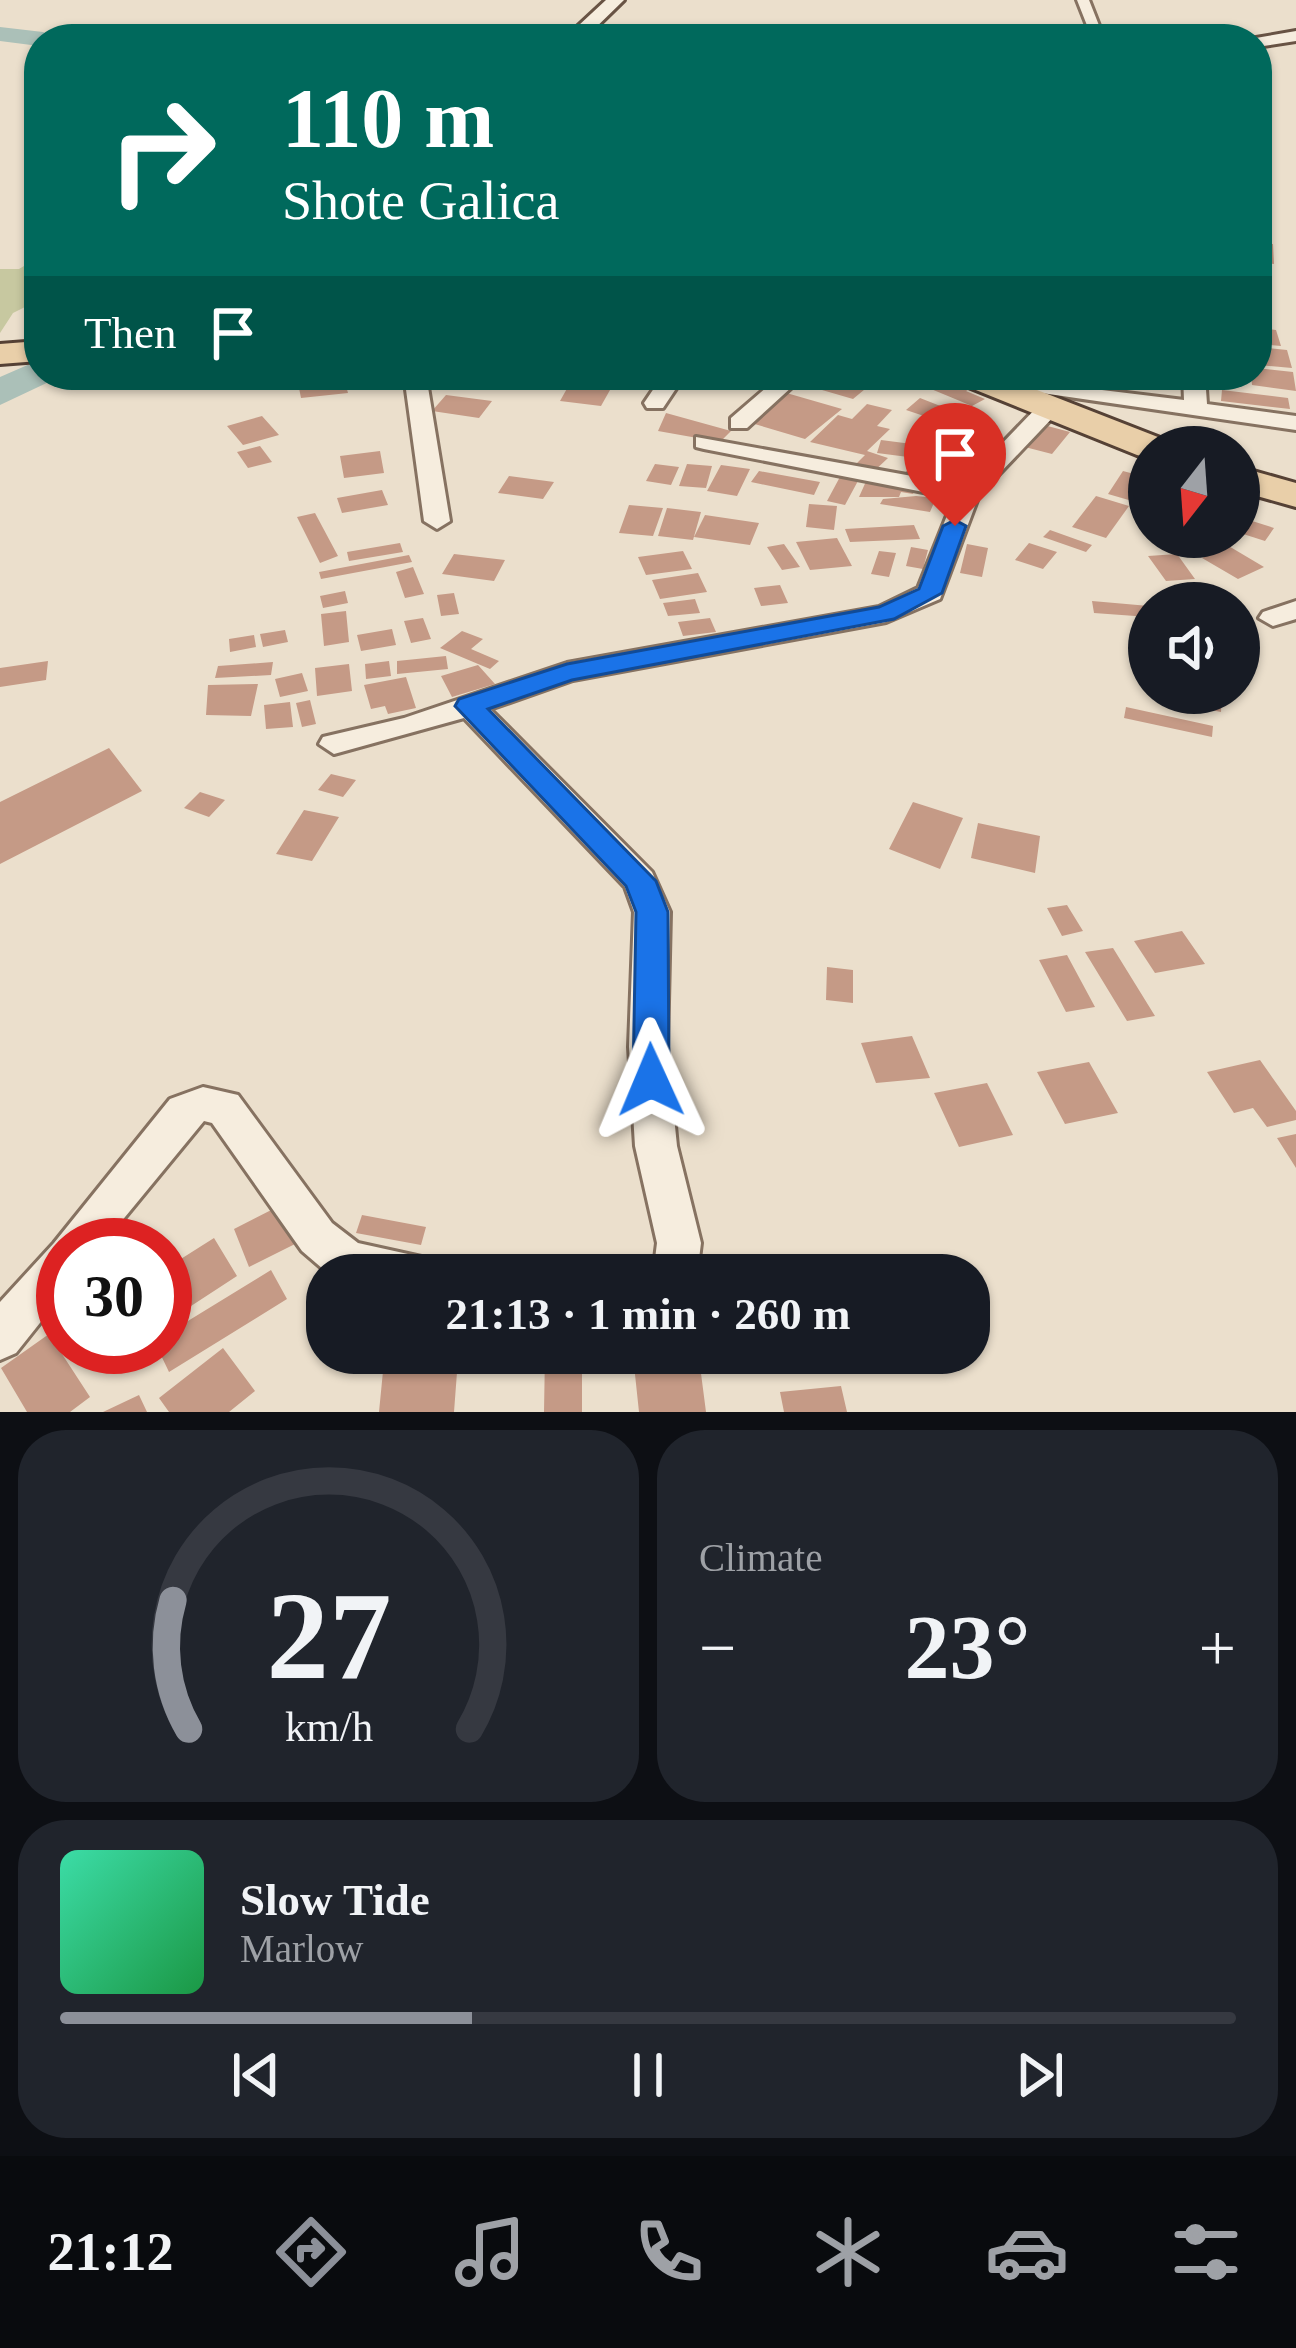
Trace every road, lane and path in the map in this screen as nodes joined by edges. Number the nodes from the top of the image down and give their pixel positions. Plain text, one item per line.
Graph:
1 (616, 0) edge
2 (590, 24) edge
3 (417, 390) edge
4 (664, 390) edge
5 (776, 390) edge
6 (1007, 390) edge
7 (1070, 390) edge
8 (1195, 390) edge
9 (655, 403) dead end
10 (1050, 407) junction
11 (1196, 407) junction
12 (739, 422) dead end
13 (1296, 423) edge
14 (1128, 438) edge
15 (704, 442) dead end
16 (1260, 485) edge
17 (968, 493) junction
18 (1296, 494) edge
19 (437, 520) dead end
20 (469, 706) junction
21 (334, 744) dead end
22 (97, 1218) edge
23 (338, 1254) edge
24 (678, 1254) edge
25 (36, 1293) edge
26 (0, 1337) edge

1 - 2 main road
3 - 19 street
4 - 9 street
5 - 12 street
6 - 10 main road
7 - 11 street
8 - 11 street
10 - 14 main road
10 - 17 street
11 - 13 street
15 - 17 street
16 - 18 main road
17 - 20 street
20 - 21 street
20 - 24 street
22 - 23 street
25 - 26 street

